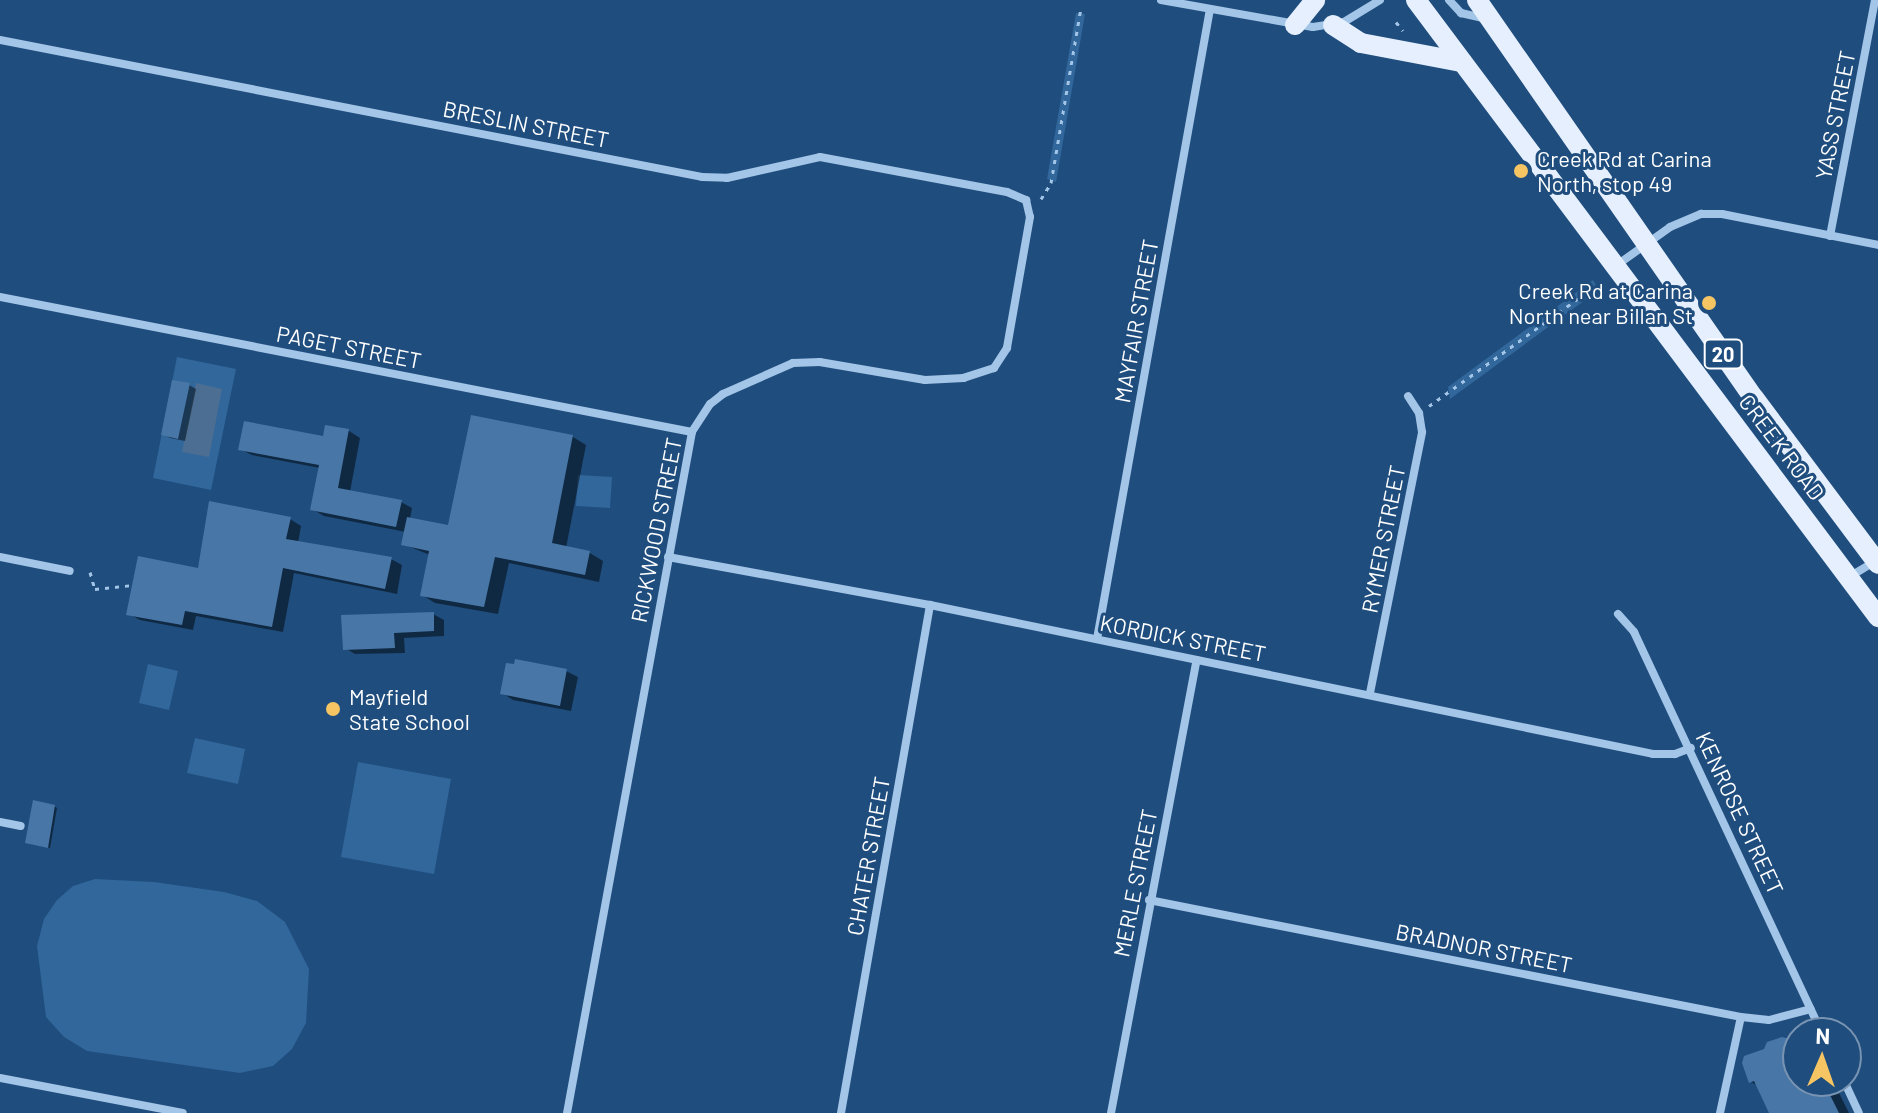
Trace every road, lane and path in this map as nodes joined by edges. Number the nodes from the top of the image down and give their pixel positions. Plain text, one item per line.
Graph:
1 (1161, 0) edge
2 (1315, 0) edge
3 (1380, 0) edge
4 (1416, 0) edge
5 (1449, 0) edge
6 (1477, 0) edge
7 (1875, 0) edge
8 (1081, 8) dead end
9 (1210, 9) junction
10 (1491, 20) junction
11 (1295, 25) junction
12 (1333, 25) junction
13 (0, 40) edge
14 (1462, 62) junction
15 (1030, 217) junction
16 (1830, 236) junction
17 (1645, 244) junction
18 (1878, 245) edge
19 (1615, 266) junction
20 (0, 297) edge
21 (1408, 396) dead end
22 (1419, 413) junction
23 (692, 432) junction
24 (0, 557) edge
25 (668, 557) junction
26 (1877, 562) edge
27 (70, 571) dead end
28 (90, 572) dead end
29 (1849, 577) junction
30 (132, 585) dead end
31 (930, 605) junction
32 (1618, 614) dead end
33 (1878, 617) edge
34 (1097, 639) junction
35 (1197, 660) junction
36 (1370, 693) junction
37 (1691, 748) junction
38 (0, 822) edge
39 (21, 826) dead end
40 (1149, 900) junction
41 (1811, 1009) junction
42 (1741, 1017) junction
43 (1815, 1017) edge
44 (0, 1078) edge
45 (183, 1113) edge
46 (567, 1113) edge
47 (841, 1113) edge
48 (1111, 1113) edge
49 (1720, 1113) edge

1 - 9 street
2 - 11 main road
3 - 12 street
4 - 14 main road, CREEK ROAD / 20
5 - 10 street
6 - 10 main road, CREEK ROAD / 20
7 - 16 street, YASS STREET
8 - 15 path
9 - 11 street
9 - 34 street, MAYFAIR STREET
10 - 17 main road, CREEK ROAD / 20
11 - 12 street
12 - 14 main road
13 - 15 street, BRESLIN STREET
14 - 19 main road, CREEK ROAD / 20
15 - 23 street, RICKWOOD STREET
16 - 17 street
16 - 18 street
17 - 19 street
17 - 26 main road, CREEK ROAD / 20
19 - 22 path
19 - 29 main road, CREEK ROAD / 20
20 - 23 street, PAGET STREET
21 - 22 street
22 - 36 street, RYMER STREET
23 - 25 street, RICKWOOD STREET
24 - 27 street
25 - 31 street, KORDICK STREET
25 - 46 street, RICKWOOD STREET
26 - 29 street
28 - 30 path
29 - 33 main road, CREEK ROAD / 20
31 - 34 street, KORDICK STREET
31 - 47 street, CHATER STREET
32 - 37 street, KENROSE STREET
34 - 35 street, KORDICK STREET
35 - 36 street, KORDICK STREET
35 - 40 street, MERLE STREET
36 - 37 street, KORDICK STREET
37 - 41 street, KENROSE STREET
38 - 39 street
40 - 42 street, BRADNOR STREET
40 - 48 street, MERLE STREET
41 - 42 street, BRADNOR STREET
41 - 43 street, KENROSE STREET
42 - 49 street
44 - 45 street

